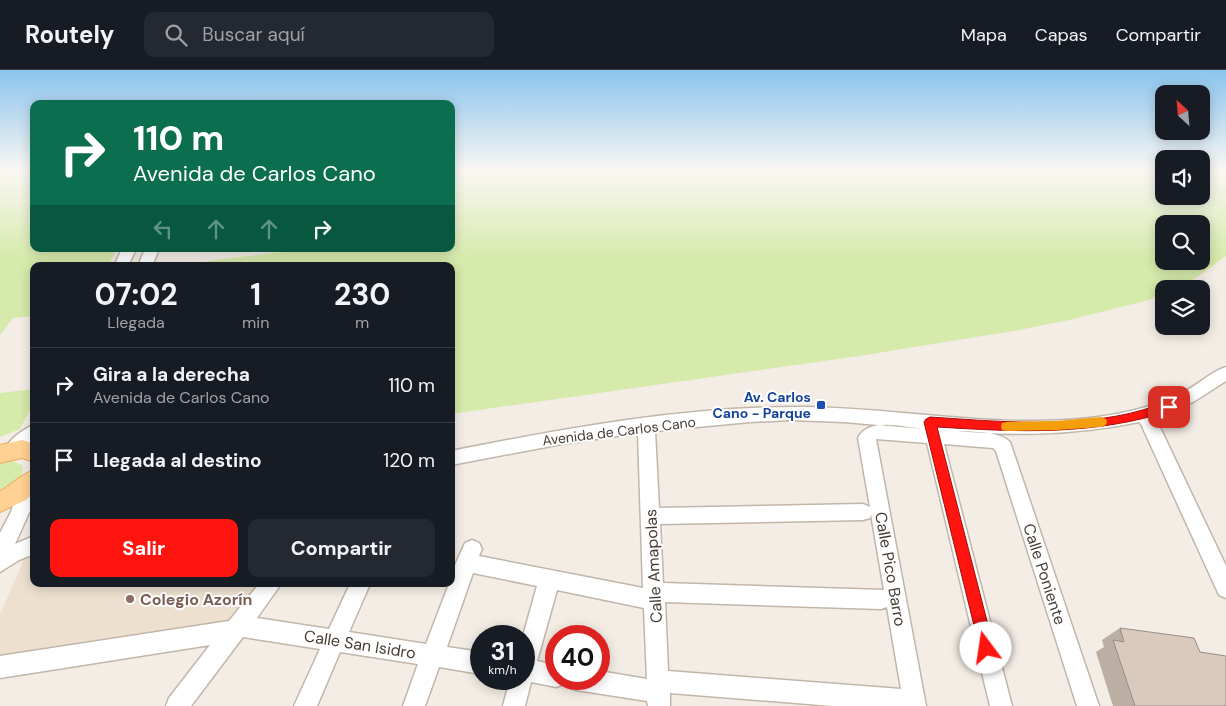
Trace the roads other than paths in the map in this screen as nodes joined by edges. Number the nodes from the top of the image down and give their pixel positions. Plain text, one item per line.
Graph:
1 (1226, 372) edge
2 (1142, 415) junction
3 (646, 426) junction
4 (932, 429) junction
5 (870, 434) joint
6 (30, 436) edge
7 (1000, 443) joint
8 (15, 452) edge
9 (455, 457) edge
10 (30, 483) edge
11 (30, 485) edge
12 (0, 502) edge
13 (863, 512) dead end
14 (650, 516) junction
15 (11, 533) junction
16 (30, 544) edge
17 (30, 546) edge
18 (0, 553) edge
19 (0, 563) edge
20 (549, 581) junction
21 (269, 587) edge
22 (359, 587) edge
23 (1226, 588) edge
24 (654, 596) junction
25 (880, 599) dead end
26 (237, 628) junction
27 (535, 631) edge
28 (334, 640) junction
29 (432, 655) junction
30 (470, 661) edge
31 (0, 667) edge
32 (610, 685) edge
33 (518, 690) edge
34 (659, 693) edge
35 (908, 703) edge
36 (176, 706) edge
37 (305, 706) edge
38 (414, 706) edge
39 (514, 706) edge
40 (1001, 706) edge
41 (1088, 706) edge

1 - 2 street, Avenida de Carlos Cano
2 - 4 street, Avenida de Carlos Cano
2 - 23 street
3 - 4 street, Avenida de Carlos Cano
3 - 9 street, Avenida de Carlos Cano
3 - 14 street, Calle Amapolas
4 - 5 street, Avenida de Carlos Cano
4 - 7 street, Avenida de Carlos Cano
4 - 40 street
5 - 35 street, Calle Pico Barro
6 - 8 street
7 - 41 street, Calle Poniente
10 - 12 main road
11 - 15 street
13 - 14 street
14 - 24 street, Calle Amapolas
15 - 16 street
15 - 18 street
17 - 19 street
20 - 24 street
20 - 27 street
20 - 29 street
21 - 26 street
22 - 28 street
24 - 25 street
24 - 34 street, Calle Amapolas
26 - 28 street, Calle San Isidro
26 - 31 street, Calle San Isidro
26 - 36 street
28 - 29 street, Calle San Isidro
28 - 37 street
29 - 30 street, Calle San Isidro
29 - 38 street
32 - 34 street
33 - 39 street
34 - 35 street

